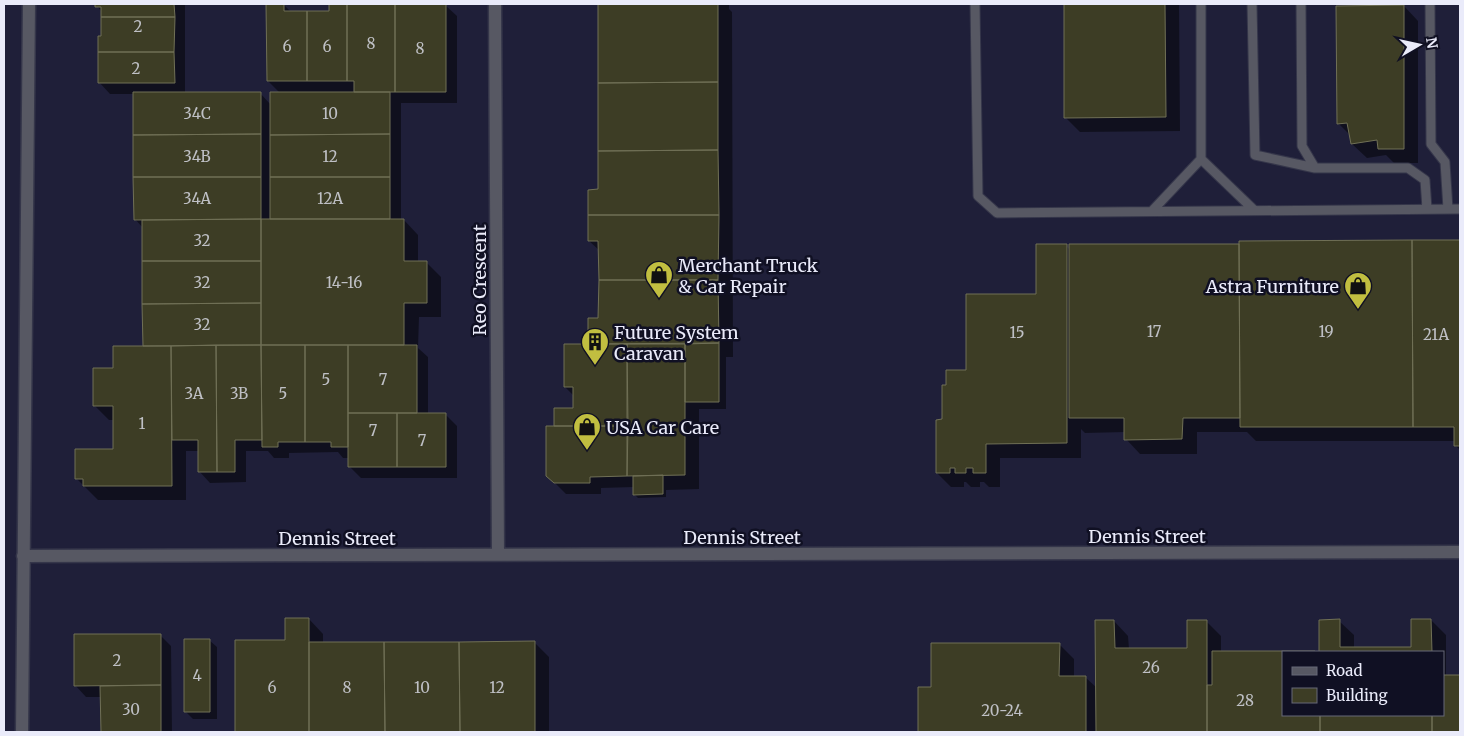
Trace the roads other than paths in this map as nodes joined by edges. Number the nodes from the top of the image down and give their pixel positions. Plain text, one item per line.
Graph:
1 (28, 4) edge
2 (495, 4) edge
3 (975, 4) edge
4 (1201, 4) edge
5 (1252, 4) edge
6 (1301, 4) edge
7 (1430, 4) edge
8 (1201, 158) junction
9 (1315, 168) junction
10 (1427, 209) junction
11 (1448, 209) junction
12 (1460, 209) edge
13 (1254, 210) junction
14 (1152, 211) junction
15 (1460, 552) edge
16 (23, 556) junction
17 (498, 556) junction
18 (22, 732) edge

1 - 16 street
2 - 17 street, Reo Crescent
3 - 14 lane
4 - 8 lane
5 - 9 lane
6 - 9 lane
7 - 11 lane
8 - 13 lane
8 - 14 lane
9 - 10 lane
10 - 11 lane
10 - 13 lane
11 - 12 lane
13 - 14 lane
15 - 17 street, Dennis Street
16 - 17 street, Dennis Street
16 - 18 street

